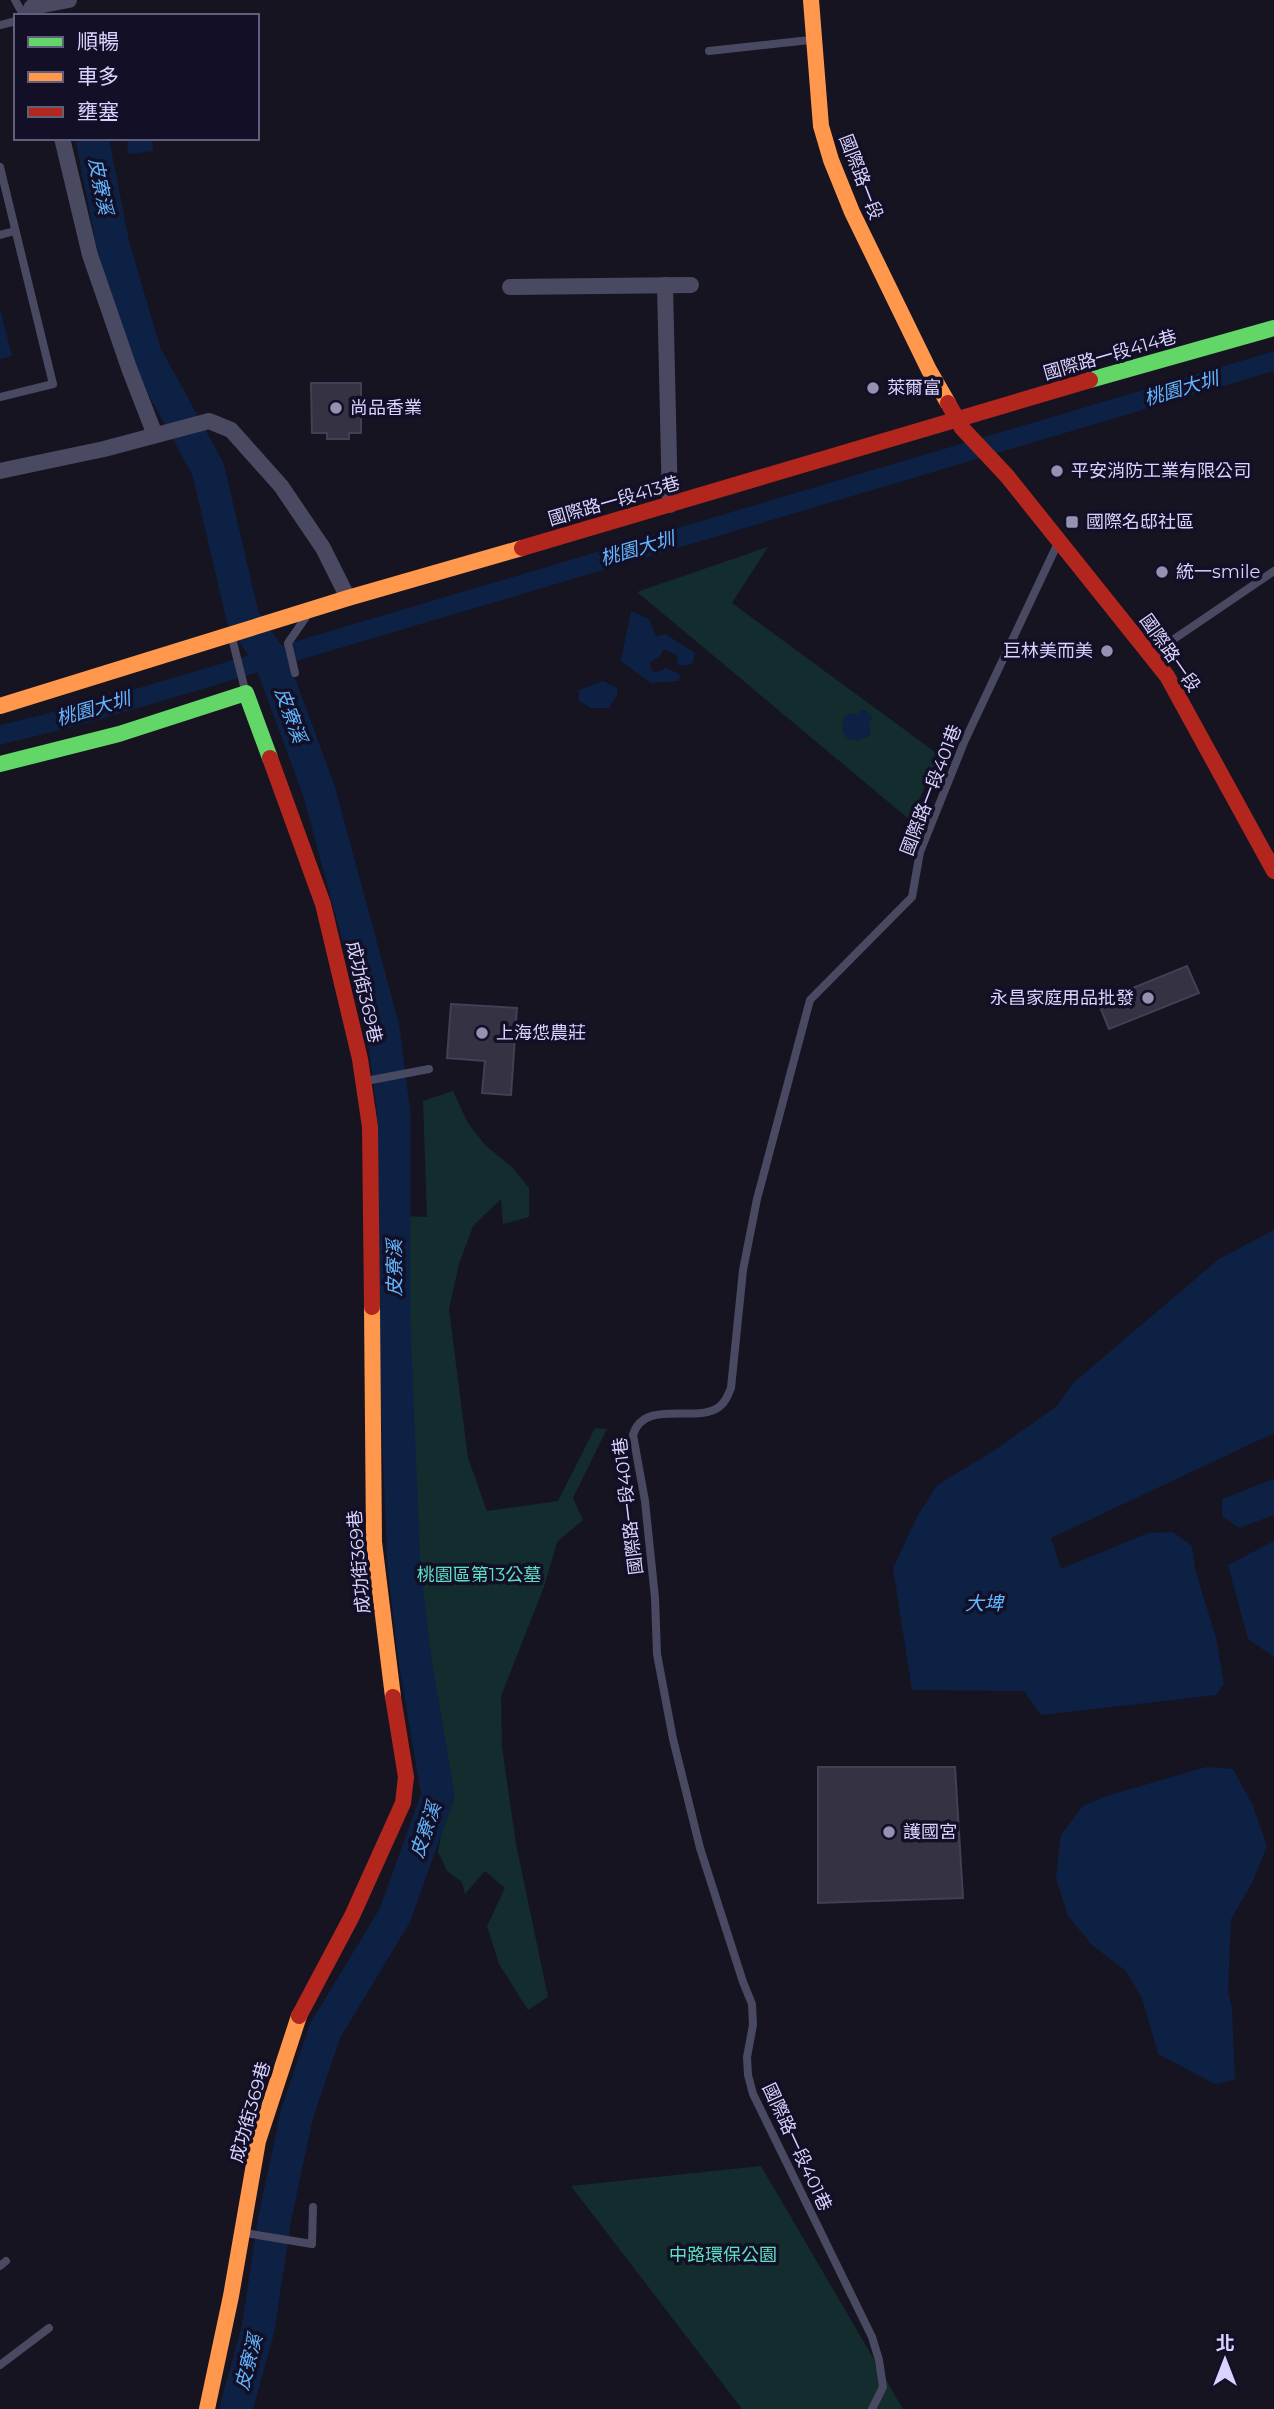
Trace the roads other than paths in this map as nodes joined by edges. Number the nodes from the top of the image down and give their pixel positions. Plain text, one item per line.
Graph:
1 (15, 0) edge
2 (69, 0) edge
3 (811, 0) edge
4 (28, 13) edge
5 (813, 39) junction
6 (709, 51) dead end
7 (62, 140) edge
8 (0, 167) edge
9 (15, 231) junction
10 (0, 235) edge
11 (665, 285) junction
12 (691, 285) dead end
13 (510, 287) dead end
14 (1274, 328) edge
15 (0, 397) edge
16 (959, 423) junction
17 (160, 434) junction
18 (0, 471) edge
19 (670, 505) junction
20 (1059, 540) junction
21 (1274, 571) edge
22 (348, 598) junction
23 (311, 609) junction
24 (231, 634) junction
25 (1152, 654) junction
26 (295, 673) dead end
27 (246, 693) junction
28 (0, 706) edge
29 (0, 764) edge
30 (1274, 871) edge
31 (429, 1069) dead end
32 (364, 1081) junction
33 (313, 2207) dead end
34 (246, 2233) junction
35 (48, 2328) dead end
36 (0, 2365) edge
37 (207, 2409) edge
38 (872, 2409) edge

1 - 4 lane
2 - 4 street
3 - 5 street, 國際路一段
5 - 6 lane
5 - 16 street, 國際路一段
7 - 17 street
8 - 9 lane
9 - 10 lane
9 - 15 lane
11 - 12 street
11 - 13 street
11 - 19 street
14 - 16 street, 國際路一段414巷
16 - 19 street, 國際路一段413巷
16 - 20 street, 國際路一段
17 - 18 street
17 - 22 street
19 - 22 street, 國際路一段413巷
20 - 25 street, 國際路一段
20 - 38 lane, 國際路一段401巷
21 - 25 lane
22 - 23 street, 國際路一段413巷
23 - 24 street, 國際路一段413巷
23 - 26 lane
24 - 27 lane
24 - 28 street
25 - 30 street, 國際路一段
27 - 29 street
27 - 32 street, 成功街369巷
31 - 32 lane
32 - 34 street, 成功街369巷
33 - 34 lane
34 - 37 street, 成功街369巷
35 - 36 lane

